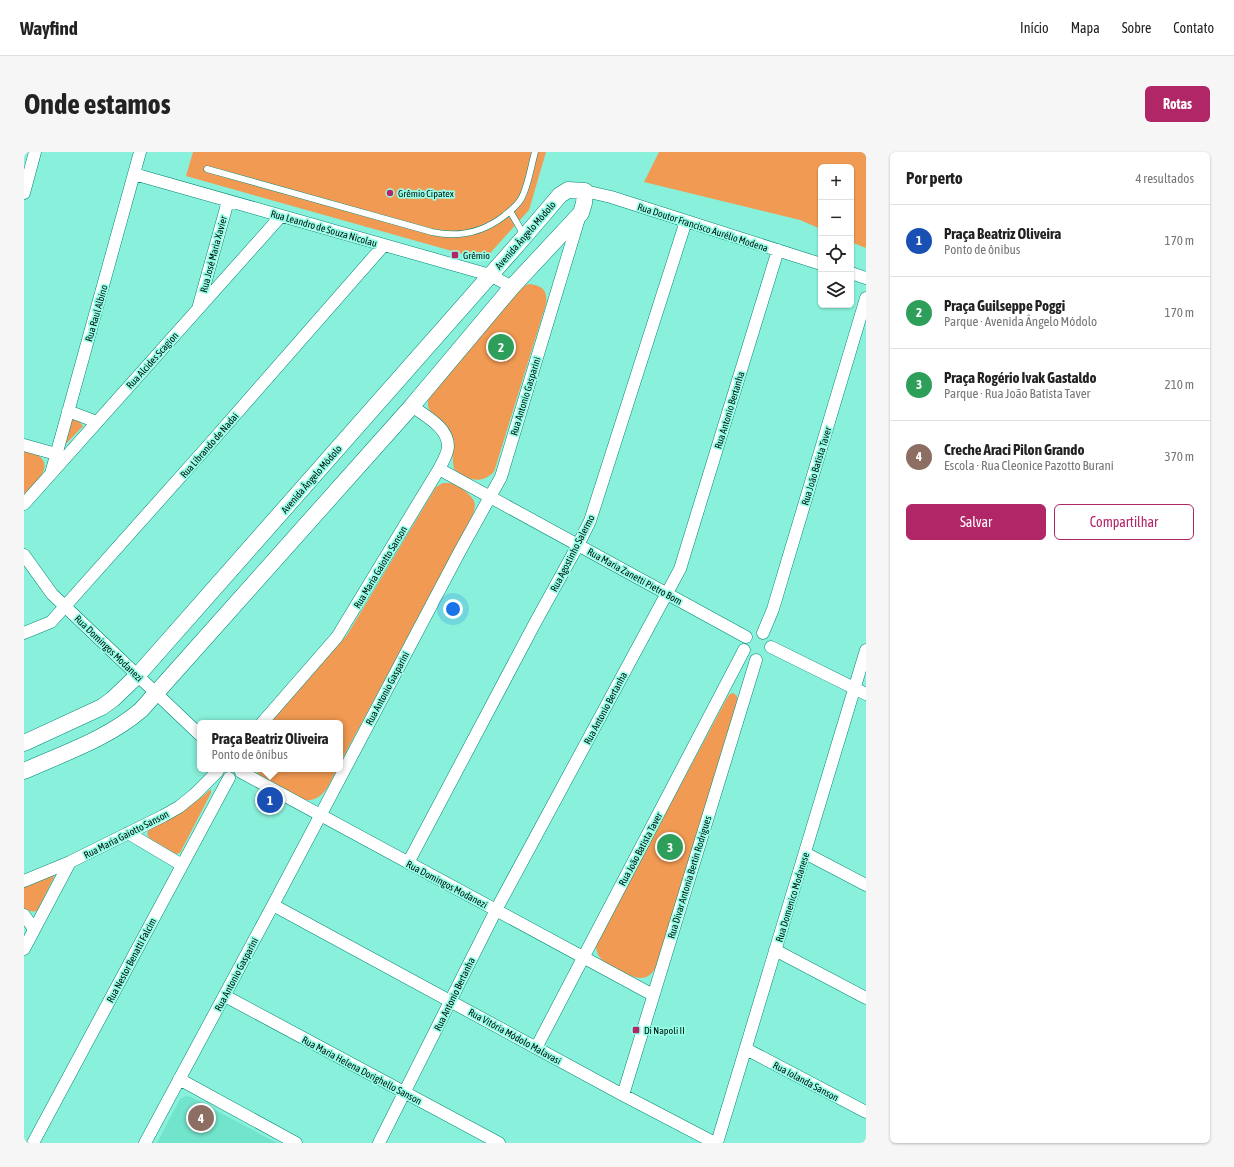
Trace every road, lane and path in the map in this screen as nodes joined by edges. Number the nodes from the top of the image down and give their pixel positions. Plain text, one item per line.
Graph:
1 (35, 152) edge
2 (140, 152) edge
3 (535, 152) edge
4 (207, 169) dead end
5 (134, 174) junction
6 (585, 191) junction
7 (24, 193) edge
8 (228, 201) junction
9 (510, 211) junction
10 (581, 213) junction
11 (281, 216) junction
12 (686, 222) junction
13 (525, 236) junction
14 (384, 245) junction
15 (778, 250) junction
16 (818, 263) edge
17 (854, 274) edge
18 (490, 275) junction
19 (866, 278) edge
20 (512, 287) junction
21 (866, 298) edge
22 (198, 308) junction
23 (412, 406) junction
24 (68, 411) junction
25 (97, 422) junction
26 (24, 445) edge
27 (56, 454) junction
28 (439, 469) junction
29 (51, 473) junction
30 (490, 497) junction
31 (24, 504) edge
32 (578, 545) junction
33 (24, 555) edge
34 (667, 594) junction
35 (65, 606) junction
36 (763, 633) junction
37 (24, 634) edge
38 (746, 637) junction
39 (771, 648) junction
40 (744, 650) junction
41 (866, 650) edge
42 (756, 660) junction
43 (137, 676) junction
44 (725, 686) junction
45 (854, 689) junction
46 (157, 693) junction
47 (746, 693) junction
48 (866, 694) edge
49 (265, 720) edge
50 (197, 732) edge
51 (24, 743) edge
52 (24, 771) edge
53 (215, 772) edge
54 (219, 772) edge
55 (240, 772) edge
56 (245, 772) edge
57 (343, 772) edge
58 (343, 772) edge
59 (229, 778) junction
60 (320, 815) junction
61 (128, 833) junction
62 (805, 853) junction
63 (70, 862) junction
64 (408, 863) junction
65 (182, 865) junction
66 (24, 881) edge
67 (866, 885) edge
68 (273, 904) junction
69 (496, 910) junction
70 (24, 915) edge
71 (34, 929) junction
72 (24, 948) edge
73 (776, 950) junction
74 (584, 958) junction
75 (653, 995) junction
76 (224, 996) junction
77 (866, 998) edge
78 (450, 1001) junction
79 (536, 1048) junction
80 (746, 1049) junction
81 (179, 1079) junction
82 (405, 1093) junction
83 (623, 1095) junction
84 (866, 1112) edge
85 (32, 1143) edge
86 (145, 1143) edge
87 (296, 1143) edge
88 (379, 1143) edge
89 (499, 1143) edge
90 (716, 1143) edge

1 - 7 street
2 - 5 street, Rua Raul Albino
3 - 9 lane
4 - 9 lane
5 - 8 street, Rua Leandro de Souza Nicolau
5 - 24 street, Rua Raul Albino
6 - 10 street
6 - 12 street, Rua Doutor Francisco Aurélio Modena
6 - 13 street, Avenida Ângelo Módolo
8 - 11 street, Rua Leandro de Souza Nicolau
8 - 22 street, Rua José Maria Xavier
9 - 13 lane
10 - 20 street
10 - 30 street, Rua Antonio Gasparini
11 - 14 street, Rua Leandro de Souza Nicolau
11 - 22 street, Rua Alcides Scagion
12 - 15 street, Rua Doutor Francisco Aurélio Modena
12 - 32 street, Rua Agostinho Salermo
13 - 18 street, Avenida Ângelo Módolo
14 - 18 street, Rua Leandro de Souza Nicolau
14 - 35 street, Rua Librando de Nadai
15 - 16 street, Rua Doutor Francisco Aurélio Modena
15 - 34 street, Rua Antonio Bertanha
17 - 19 street
18 - 20 street, Rua Leandro de Souza Nicolau
18 - 43 street, Avenida Ângelo Módolo
20 - 23 street
21 - 36 street, Rua João Batista Taver
22 - 25 street, Rua Alcides Scagion
23 - 28 street, Rua Maria Gaiotto Sanson
23 - 46 street
24 - 25 street
24 - 27 street, Rua Raul Albino
25 - 29 street, Rua Alcides Scagion
26 - 27 street
27 - 29 street, Rua Raul Albino
28 - 30 street, Rua Maria Zanetti Pietro Bom
28 - 49 street, Rua Maria Gaiotto Sanson
29 - 31 street, Rua Alcides Scagion
30 - 32 street, Rua Maria Zanetti Pietro Bom
30 - 58 street, Rua Antonio Gasparini
32 - 34 street, Rua Maria Zanetti Pietro Bom
32 - 64 street, Rua Agostinho Salermo
33 - 35 street, Rua Domingos Modanezi
34 - 38 street, Rua Maria Zanetti Pietro Bom
34 - 69 street, Rua Antonio Bertanha
35 - 37 street, Rua Librando de Nadai
35 - 43 street, Rua Domingos Modanezi
36 - 38 street
36 - 39 street
38 - 40 street
39 - 42 street
39 - 45 street
40 - 42 street
40 - 44 street, Rua João Batista Taver
41 - 45 street, Rua Domenico Modanese
42 - 47 street, Rua Divar Antonia Bertin Rodrigues
43 - 46 street, Rua Domingos Modanezi
43 - 51 street, Avenida Ângelo Módolo
44 - 47 street
44 - 74 street, Rua João Batista Taver
45 - 48 street
45 - 62 street, Rua Domenico Modanese
46 - 50 street, Rua Domingos Modanezi
46 - 52 street
47 - 75 street, Rua Divar Antonia Bertin Rodrigues
53 - 61 street, Rua Maria Gaiotto Sanson
54 - 59 street
55 - 59 street
56 - 60 street, Rua Domingos Modanezi
57 - 60 street, Rua Antonio Gasparini
59 - 65 street, Rua Nestor Benatti Falcim
60 - 64 street, Rua Domingos Modanezi
60 - 68 street, Rua Antonio Gasparini
61 - 63 street, Rua Maria Gaiotto Sanson
61 - 65 street
62 - 67 street
62 - 73 street, Rua Domenico Modanese
63 - 66 street, Rua Maria Gaiotto Sanson
63 - 71 street
64 - 69 street, Rua Domingos Modanezi
65 - 85 street, Rua Nestor Benatti Falcim
68 - 76 street, Rua Antonio Gasparini
68 - 78 street, Rua Vitória Módolo Malavasi
69 - 74 street, Rua Domingos Modanezi
69 - 78 street, Rua Antonio Bertanha
70 - 71 street
71 - 72 street
73 - 77 street
73 - 80 street, Rua Domenico Modanese
74 - 75 street, Rua Domingos Modanezi
74 - 79 street, Rua João Batista Taver
75 - 83 street, Rua Divar Antonia Bertin Rodrigues
76 - 81 street, Rua Antonio Gasparini
76 - 82 street, Rua Maria Helena Dorighello Sanson
78 - 79 street, Rua Vitória Módolo Malavasi
78 - 82 street, Rua Antonio Bertanha
79 - 83 street, Rua Vitória Módolo Malavasi
80 - 84 street, Rua Iolanda Sanson
80 - 90 street, Rua Domenico Modanese
81 - 86 street, Rua Antonio Gasparini
81 - 87 street
82 - 88 street, Rua Antonio Bertanha
82 - 89 street, Rua Maria Helena Dorighello Sanson
83 - 90 street, Rua Vitória Módolo Malavasi

